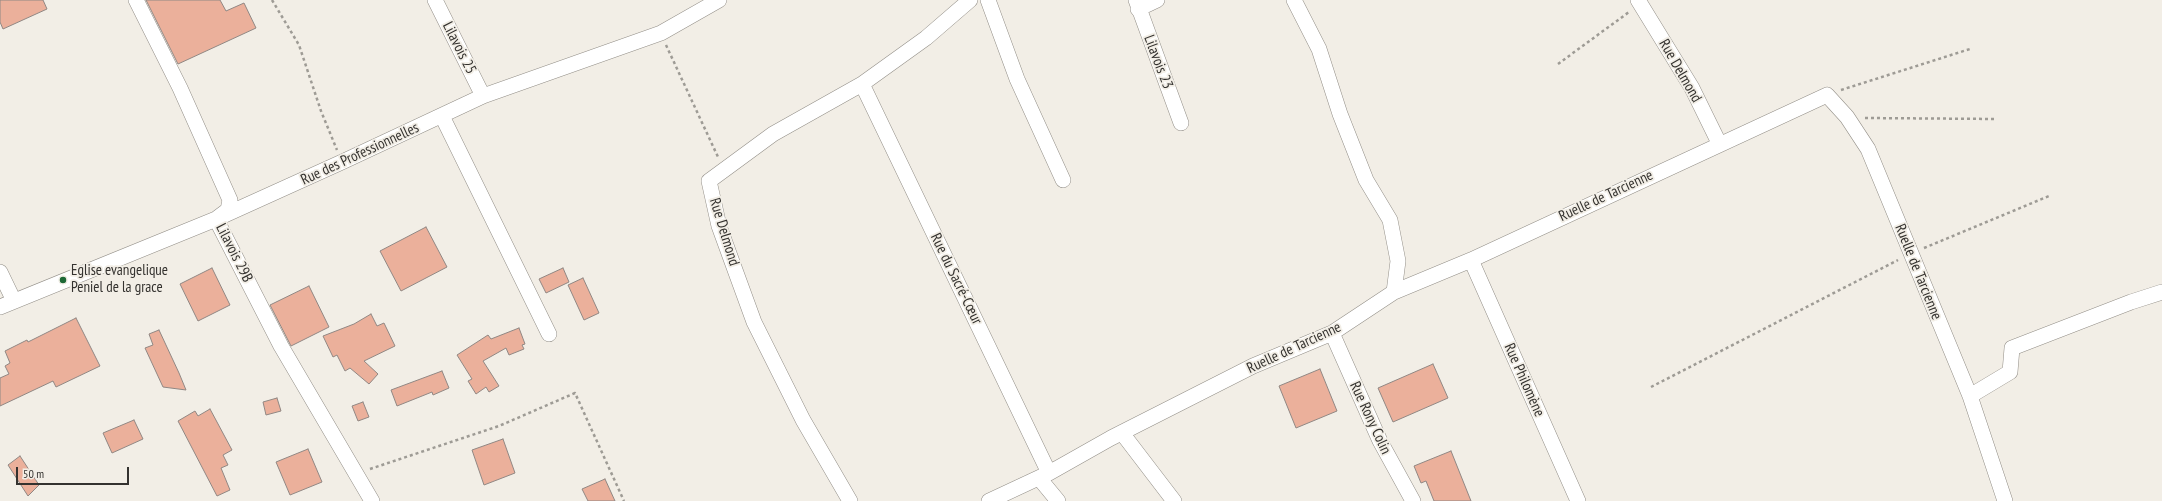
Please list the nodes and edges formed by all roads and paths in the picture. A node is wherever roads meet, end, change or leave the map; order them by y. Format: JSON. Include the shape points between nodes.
{"nodes":[{"id":1,"x":136,"y":0,"type":"edge"},
{"id":2,"x":272,"y":0,"type":"edge"},
{"id":3,"x":435,"y":0,"type":"edge"},
{"id":4,"x":719,"y":0,"type":"edge"},
{"id":5,"x":970,"y":0,"type":"edge"},
{"id":6,"x":988,"y":0,"type":"edge"},
{"id":7,"x":1156,"y":0,"type":"edge"},
{"id":8,"x":1294,"y":0,"type":"edge"},
{"id":9,"x":1639,"y":1,"type":"edge"},
{"id":10,"x":1137,"y":5,"type":"edge"},
{"id":11,"x":661,"y":33,"type":"junction"},
{"id":12,"x":1970,"y":49,"type":"dead end"},
{"id":13,"x":1558,"y":64,"type":"dead end"},
{"id":14,"x":862,"y":84,"type":"junction"},
{"id":15,"x":1827,"y":95,"type":"junction"},
{"id":16,"x":483,"y":96,"type":"junction"},
{"id":17,"x":442,"y":116,"type":"junction"},
{"id":18,"x":1847,"y":117,"type":"junction"},
{"id":19,"x":1997,"y":118,"type":"dead end"},
{"id":20,"x":1181,"y":123,"type":"dead end"},
{"id":21,"x":1719,"y":143,"type":"junction"},
{"id":22,"x":342,"y":162,"type":"junction"},
{"id":23,"x":724,"y":170,"type":"junction"},
{"id":24,"x":1063,"y":180,"type":"dead end"},
{"id":25,"x":2049,"y":196,"type":"dead end"},
{"id":26,"x":216,"y":219,"type":"junction"},
{"id":27,"x":1910,"y":254,"type":"junction"},
{"id":28,"x":1471,"y":260,"type":"junction"},
{"id":29,"x":0,"y":272,"type":"edge"},
{"id":30,"x":1394,"y":292,"type":"junction"},
{"id":31,"x":2162,"y":292,"type":"edge"},
{"id":32,"x":14,"y":301,"type":"junction"},
{"id":33,"x":0,"y":307,"type":"edge"},
{"id":34,"x":1332,"y":333,"type":"junction"},
{"id":35,"x":550,"y":334,"type":"dead end"},
{"id":36,"x":1652,"y":387,"type":"dead end"},
{"id":37,"x":1970,"y":396,"type":"junction"},
{"id":38,"x":1122,"y":433,"type":"junction"},
{"id":39,"x":357,"y":473,"type":"junction"},
{"id":40,"x":1044,"y":475,"type":"junction"},
{"id":41,"x":372,"y":501,"type":"edge"},
{"id":42,"x":624,"y":501,"type":"edge"},
{"id":43,"x":850,"y":501,"type":"edge"},
{"id":44,"x":989,"y":501,"type":"edge"},
{"id":45,"x":1058,"y":501,"type":"edge"},
{"id":46,"x":1174,"y":501,"type":"edge"},
{"id":47,"x":1413,"y":501,"type":"edge"},
{"id":48,"x":1578,"y":501,"type":"edge"},
{"id":49,"x":2004,"y":501,"type":"edge"}],
"edges":[{"from":1,"to":26,"type":"street","name":"Lilavois 29B","via":[[180,88],[230,200],[228,210]]},
{"from":2,"to":22,"type":"path","via":[[298,45]]},
{"from":3,"to":16,"type":"street","name":"Lilavois 25"},
{"from":4,"to":11,"type":"street","name":"Rue des Professionnelles"},
{"from":5,"to":14,"type":"street","name":"Rue Delmond","via":[[926,38]]},
{"from":6,"to":24,"type":"street","via":[[1017,79]]},
{"from":7,"to":10,"type":"street"},
{"from":8,"to":30,"type":"street","via":[[1319,49],[1340,114],[1366,180],[1390,220],[1398,261]]},
{"from":9,"to":13,"type":"path"},
{"from":9,"to":21,"type":"street","name":"Rue Delmond","via":[[1692,88]]},
{"from":10,"to":20,"type":"street","name":"Lilavois 23"},
{"from":11,"to":16,"type":"street","name":"Rue des Professionnelles"},
{"from":11,"to":23,"type":"path"},
{"from":12,"to":15,"type":"path"},
{"from":14,"to":23,"type":"street","name":"Rue Delmond","via":[[773,134]]},
{"from":14,"to":40,"type":"street","name":"Rue du Sacré-Cœur"},
{"from":15,"to":18,"type":"street","name":"Ruelle de Tarcienne"},
{"from":15,"to":21,"type":"street","name":"Ruelle de Tarcienne"},
{"from":16,"to":17,"type":"street","name":"Rue des Professionnelles"},
{"from":17,"to":22,"type":"street","name":"Rue des Professionnelles"},
{"from":17,"to":35,"type":"street"},
{"from":18,"to":19,"type":"path"},
{"from":18,"to":27,"type":"street","name":"Ruelle de Tarcienne","via":[[1868,149]]},
{"from":21,"to":28,"type":"street","name":"Ruelle de Tarcienne"},
{"from":22,"to":26,"type":"street","name":"Rue des Professionnelles"},
{"from":23,"to":43,"type":"street","name":"Rue Delmond","via":[[709,181],[719,226],[754,322],[803,420]]},
{"from":25,"to":27,"type":"path"},
{"from":26,"to":32,"type":"street","name":"Rue des Professionnelles"},
{"from":26,"to":39,"type":"street","name":"Lilavois 29B","via":[[281,346]]},
{"from":27,"to":36,"type":"path"},
{"from":27,"to":37,"type":"street","name":"Ruelle de Tarcienne"},
{"from":28,"to":30,"type":"street","name":"Ruelle de Tarcienne"},
{"from":28,"to":48,"type":"street","name":"Rue Philomène"},
{"from":29,"to":32,"type":"street"},
{"from":30,"to":34,"type":"street","name":"Ruelle de Tarcienne"},
{"from":31,"to":37,"type":"street","via":[[2012,348],[2010,372]]},
{"from":32,"to":33,"type":"street","name":"Rue des Professionnelles"},
{"from":34,"to":38,"type":"street","name":"Ruelle de Tarcienne","via":[[1253,366]]},
{"from":34,"to":47,"type":"street","name":"Rue Rony Colin","via":[[1380,441]]},
{"from":37,"to":49,"type":"street","name":"Ruelle de Tarcienne"},
{"from":38,"to":40,"type":"street","name":"Ruelle de Tarcienne"},
{"from":38,"to":46,"type":"street"},
{"from":39,"to":41,"type":"street","name":"Lilavois 29B"},
{"from":39,"to":42,"type":"path","via":[[499,426],[575,393]]},
{"from":40,"to":44,"type":"street","name":"Ruelle de Tarcienne"},
{"from":40,"to":45,"type":"street","name":"Rue du Sacré-Cœur"}]}
